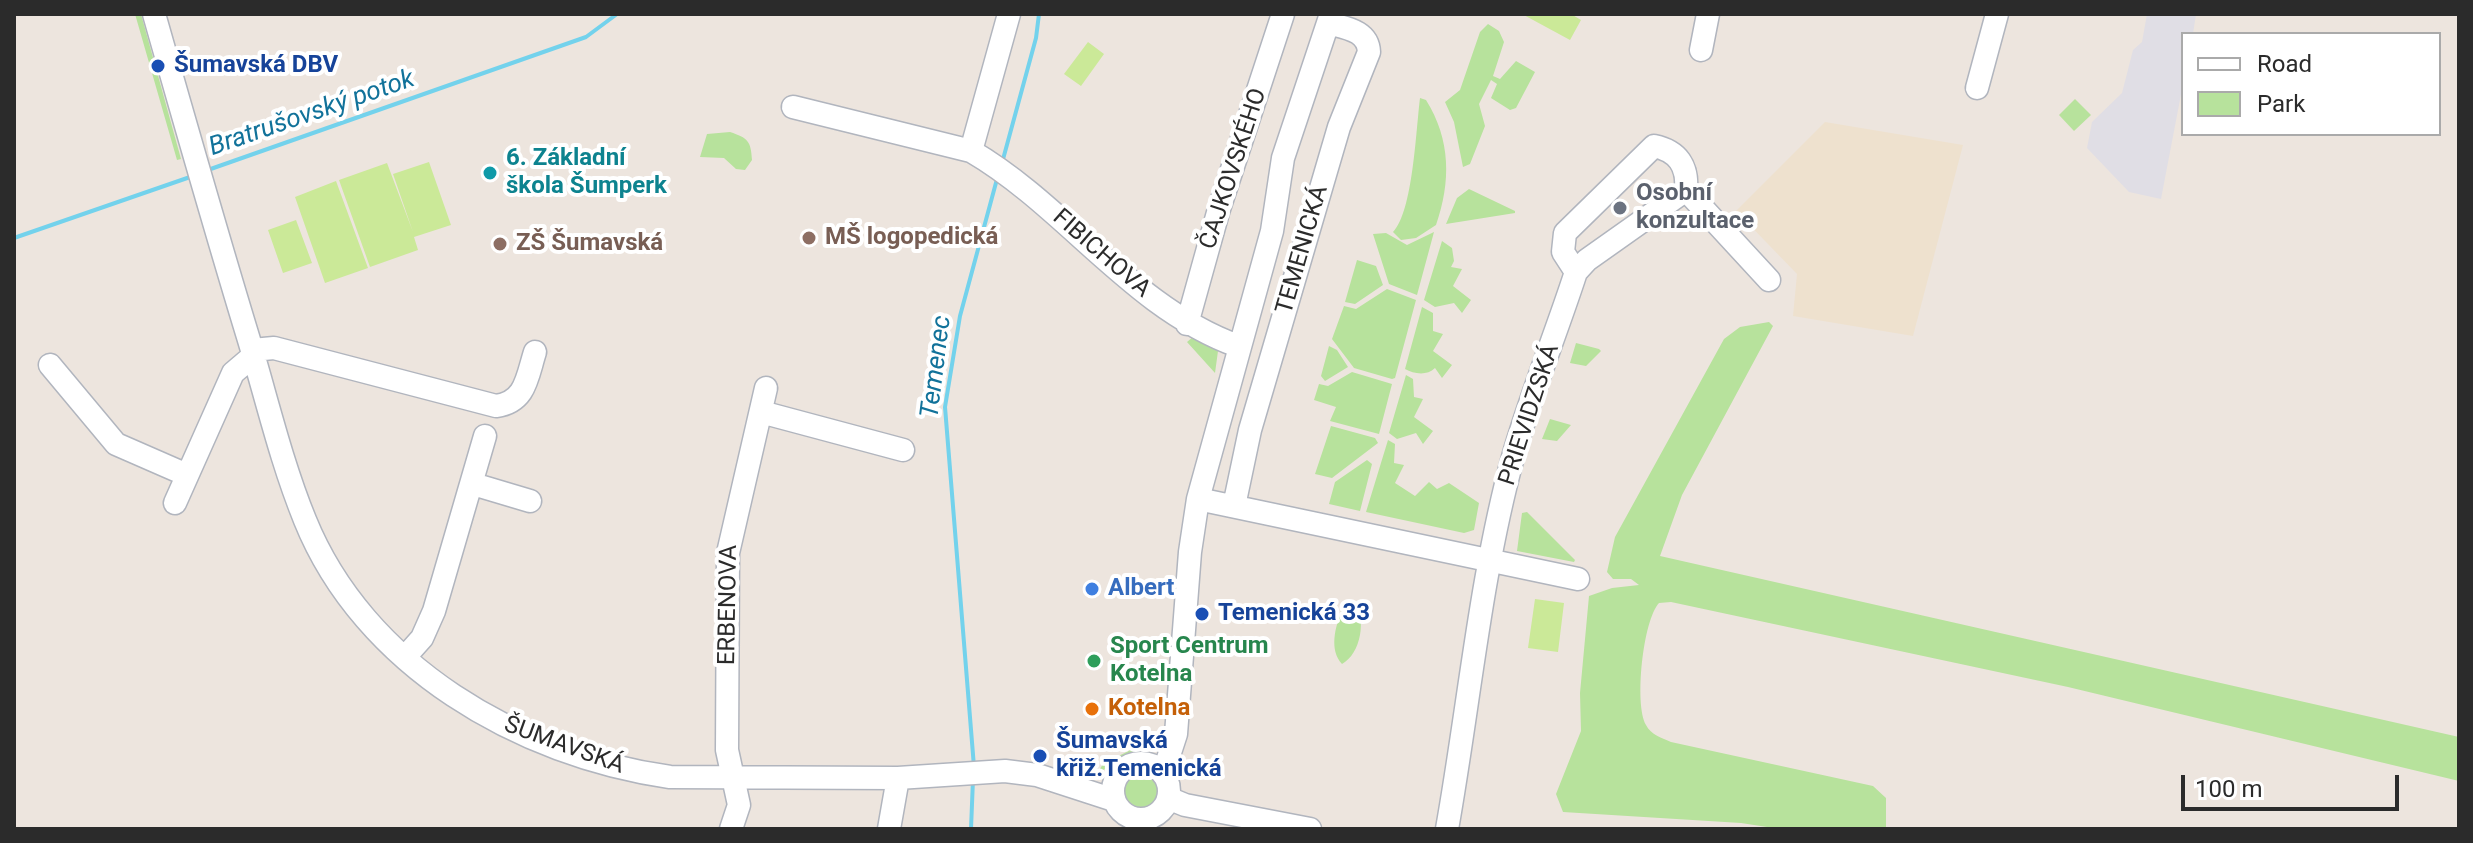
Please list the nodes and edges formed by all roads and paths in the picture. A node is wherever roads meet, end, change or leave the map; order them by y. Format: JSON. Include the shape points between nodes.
{"nodes":[{"id":1,"x":154,"y":14,"type":"edge"},
{"id":2,"x":1009,"y":14,"type":"edge"},
{"id":3,"x":1283,"y":14,"type":"edge"},
{"id":4,"x":1708,"y":14,"type":"edge"},
{"id":5,"x":1997,"y":14,"type":"edge"},
{"id":6,"x":1329,"y":18,"type":"edge"},
{"id":7,"x":1701,"y":50,"type":"dead end"},
{"id":8,"x":1977,"y":88,"type":"dead end"},
{"id":9,"x":793,"y":107,"type":"dead end"},
{"id":10,"x":971,"y":151,"type":"junction"},
{"id":11,"x":1686,"y":190,"type":"junction"},
{"id":12,"x":1576,"y":272,"type":"junction"},
{"id":13,"x":1769,"y":280,"type":"dead end"},
{"id":14,"x":1187,"y":324,"type":"junction"},
{"id":15,"x":1238,"y":346,"type":"junction"},
{"id":16,"x":535,"y":352,"type":"dead end"},
{"id":17,"x":252,"y":353,"type":"junction"},
{"id":18,"x":50,"y":365,"type":"dead end"},
{"id":19,"x":766,"y":388,"type":"dead end"},
{"id":20,"x":761,"y":412,"type":"junction"},
{"id":21,"x":485,"y":436,"type":"dead end"},
{"id":22,"x":903,"y":450,"type":"dead end"},
{"id":23,"x":187,"y":475,"type":"junction"},
{"id":24,"x":473,"y":484,"type":"junction"},
{"id":25,"x":1198,"y":499,"type":"junction"},
{"id":26,"x":530,"y":501,"type":"dead end"},
{"id":27,"x":175,"y":503,"type":"dead end"},
{"id":28,"x":1234,"y":506,"type":"junction"},
{"id":29,"x":1491,"y":561,"type":"junction"},
{"id":30,"x":1578,"y":579,"type":"dead end"},
{"id":31,"x":405,"y":657,"type":"junction"},
{"id":32,"x":1154,"y":768,"type":"junction"},
{"id":33,"x":731,"y":777,"type":"junction"},
{"id":34,"x":898,"y":778,"type":"junction"},
{"id":35,"x":1114,"y":790,"type":"junction"},
{"id":36,"x":1168,"y":798,"type":"junction"},
{"id":37,"x":1140,"y":823,"type":"edge"},
{"id":38,"x":731,"y":829,"type":"edge"},
{"id":39,"x":889,"y":829,"type":"edge"},
{"id":40,"x":1310,"y":829,"type":"edge"},
{"id":41,"x":1447,"y":829,"type":"edge"}],
"edges":[{"from":1,"to":17,"type":"street","name":"ŠUMAVSKÁ"},
{"from":2,"to":10,"type":"street"},
{"from":3,"to":14,"type":"street","name":"ČAJKOVSKÉHO"},
{"from":4,"to":7,"type":"street"},
{"from":5,"to":8,"type":"street"},
{"from":6,"to":15,"type":"street","name":"TEMENICKÁ","via":[[1283,158],[1272,231]]},
{"from":6,"to":28,"type":"street","name":"TEMENICKÁ","via":[[1367,39],[1369,52],[1330,157],[1250,430]]},
{"from":9,"to":10,"type":"street","name":"FIBICHOVA"},
{"from":10,"to":14,"type":"street","name":"FIBICHOVA","via":[[1000,169]]},
{"from":11,"to":12,"type":"street"},
{"from":11,"to":12,"type":"street","via":[[1687,178],[1677,156],[1654,146],[1565,233],[1563,252]]},
{"from":11,"to":13,"type":"street"},
{"from":12,"to":29,"type":"street","name":"PRIEVIDZSKÁ","via":[[1514,455]]},
{"from":14,"to":15,"type":"street","name":"FIBICHOVA"},
{"from":15,"to":25,"type":"street","name":"TEMENICKÁ"},
{"from":16,"to":17,"type":"street","via":[[523,393],[508,405],[496,406],[274,348]]},
{"from":17,"to":23,"type":"street","via":[[233,373]]},
{"from":17,"to":31,"type":"street","name":"ŠUMAVSKÁ","via":[[270,421],[311,532],[359,609]]},
{"from":18,"to":23,"type":"street","via":[[116,444]]},
{"from":19,"to":20,"type":"street","name":"ERBENOVA"},
{"from":20,"to":22,"type":"street"},
{"from":20,"to":33,"type":"street","name":"ERBENOVA","via":[[728,553]]},
{"from":21,"to":24,"type":"street"},
{"from":23,"to":27,"type":"street"},
{"from":24,"to":26,"type":"street"},
{"from":24,"to":31,"type":"street","via":[[434,611],[422,638]]},
{"from":25,"to":28,"type":"street"},
{"from":25,"to":32,"type":"street","name":"TEMENICKÁ","via":[[1176,734]]},
{"from":28,"to":29,"type":"street"},
{"from":29,"to":30,"type":"street"},
{"from":29,"to":41,"type":"street","name":"PRIEVIDZSKÁ"},
{"from":31,"to":33,"type":"street","name":"ŠUMAVSKÁ","via":[[475,710],[541,742],[640,773]]},
{"from":32,"to":35,"type":"street","via":[[1127,766]]},
{"from":32,"to":36,"type":"street","name":"TEMENICKÁ","via":[[1168,786]]},
{"from":33,"to":34,"type":"street","name":"ŠUMAVSKÁ"},
{"from":33,"to":38,"type":"street","name":"ERBENOVA","via":[[739,805]]},
{"from":34,"to":35,"type":"street","name":"ŠUMAVSKÁ","via":[[974,771],[1037,775]]},
{"from":34,"to":39,"type":"street"},
{"from":35,"to":37,"type":"street","via":[[1124,813]]},
{"from":36,"to":37,"type":"street","via":[[1161,810]]},
{"from":36,"to":40,"type":"street"}]}
